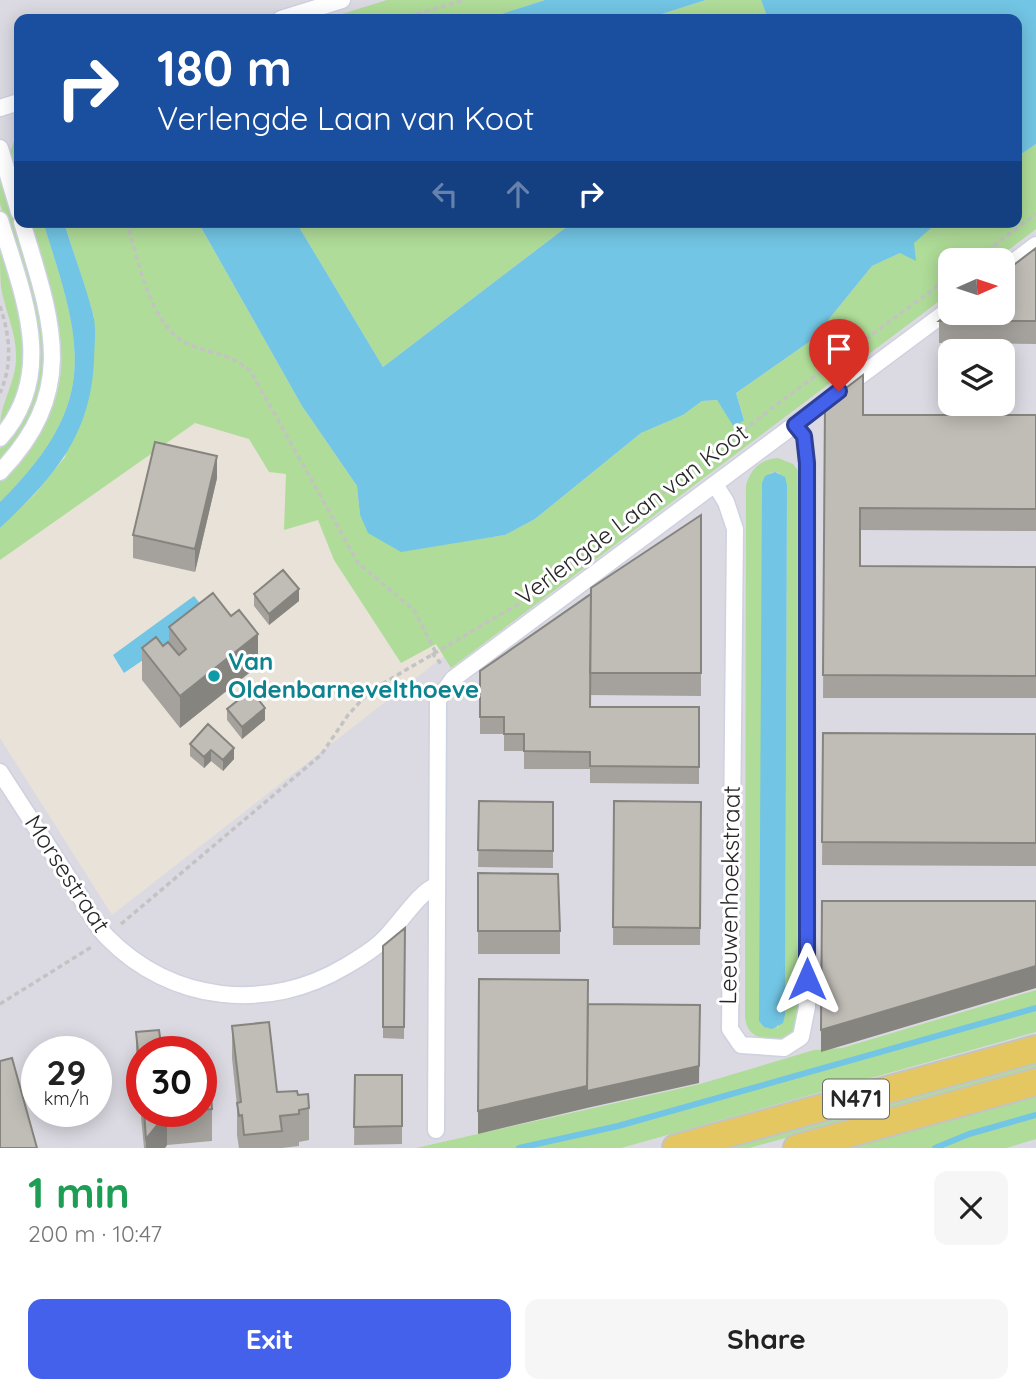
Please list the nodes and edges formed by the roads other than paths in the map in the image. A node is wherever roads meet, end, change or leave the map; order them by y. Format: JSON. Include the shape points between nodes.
{"nodes":[{"id":1,"x":342,"y":0,"type":"edge"},
{"id":2,"x":297,"y":14,"type":"edge"},
{"id":3,"x":0,"y":148,"type":"edge"},
{"id":4,"x":14,"y":195,"type":"edge"},
{"id":5,"x":0,"y":220,"type":"edge"},
{"id":6,"x":24,"y":228,"type":"edge"},
{"id":7,"x":1036,"y":245,"type":"edge"},
{"id":8,"x":1015,"y":261,"type":"edge"},
{"id":9,"x":938,"y":318,"type":"edge"},
{"id":10,"x":795,"y":425,"type":"junction"},
{"id":11,"x":0,"y":439,"type":"edge"},
{"id":12,"x":0,"y":472,"type":"edge"},
{"id":13,"x":716,"y":486,"type":"junction"},
{"id":14,"x":0,"y":772,"type":"edge"},
{"id":15,"x":436,"y":886,"type":"junction"},
{"id":16,"x":1036,"y":1049,"type":"edge"},
{"id":17,"x":1036,"y":1082,"type":"edge"},
{"id":18,"x":436,"y":1130,"type":"dead end"},
{"id":19,"x":676,"y":1148,"type":"edge"},
{"id":20,"x":797,"y":1148,"type":"edge"}],
"edges":[{"from":1,"to":2,"type":"street"},
{"from":3,"to":4,"type":"street"},
{"from":5,"to":11,"type":"street","via":[[33,333],[31,378]]},
{"from":6,"to":12,"type":"street","via":[[51,323],[50,388],[28,438]]},
{"from":7,"to":8,"type":"street"},
{"from":9,"to":10,"type":"street","name":"Verlengde Laan van Koot"},
{"from":10,"to":13,"type":"street","name":"Verlengde Laan van Koot"},
{"from":10,"to":13,"type":"street","name":"Leeuwenhoekstraat","via":[[804,436],[807,463],[807,1007],[801,1037],[784,1048],[741,1045],[730,1029],[735,529]]},
{"from":13,"to":15,"type":"street","name":"Verlengde Laan van Koot","via":[[453,680],[438,701]]},
{"from":14,"to":15,"type":"street","name":"Morsestraat","via":[[106,937],[150,972],[181,985],[221,995],[290,990],[345,967],[380,943],[425,891]]},
{"from":15,"to":18,"type":"street"},
{"from":16,"to":19,"type":"main road","number":"N471"},
{"from":17,"to":20,"type":"main road","number":"N471"}]}
